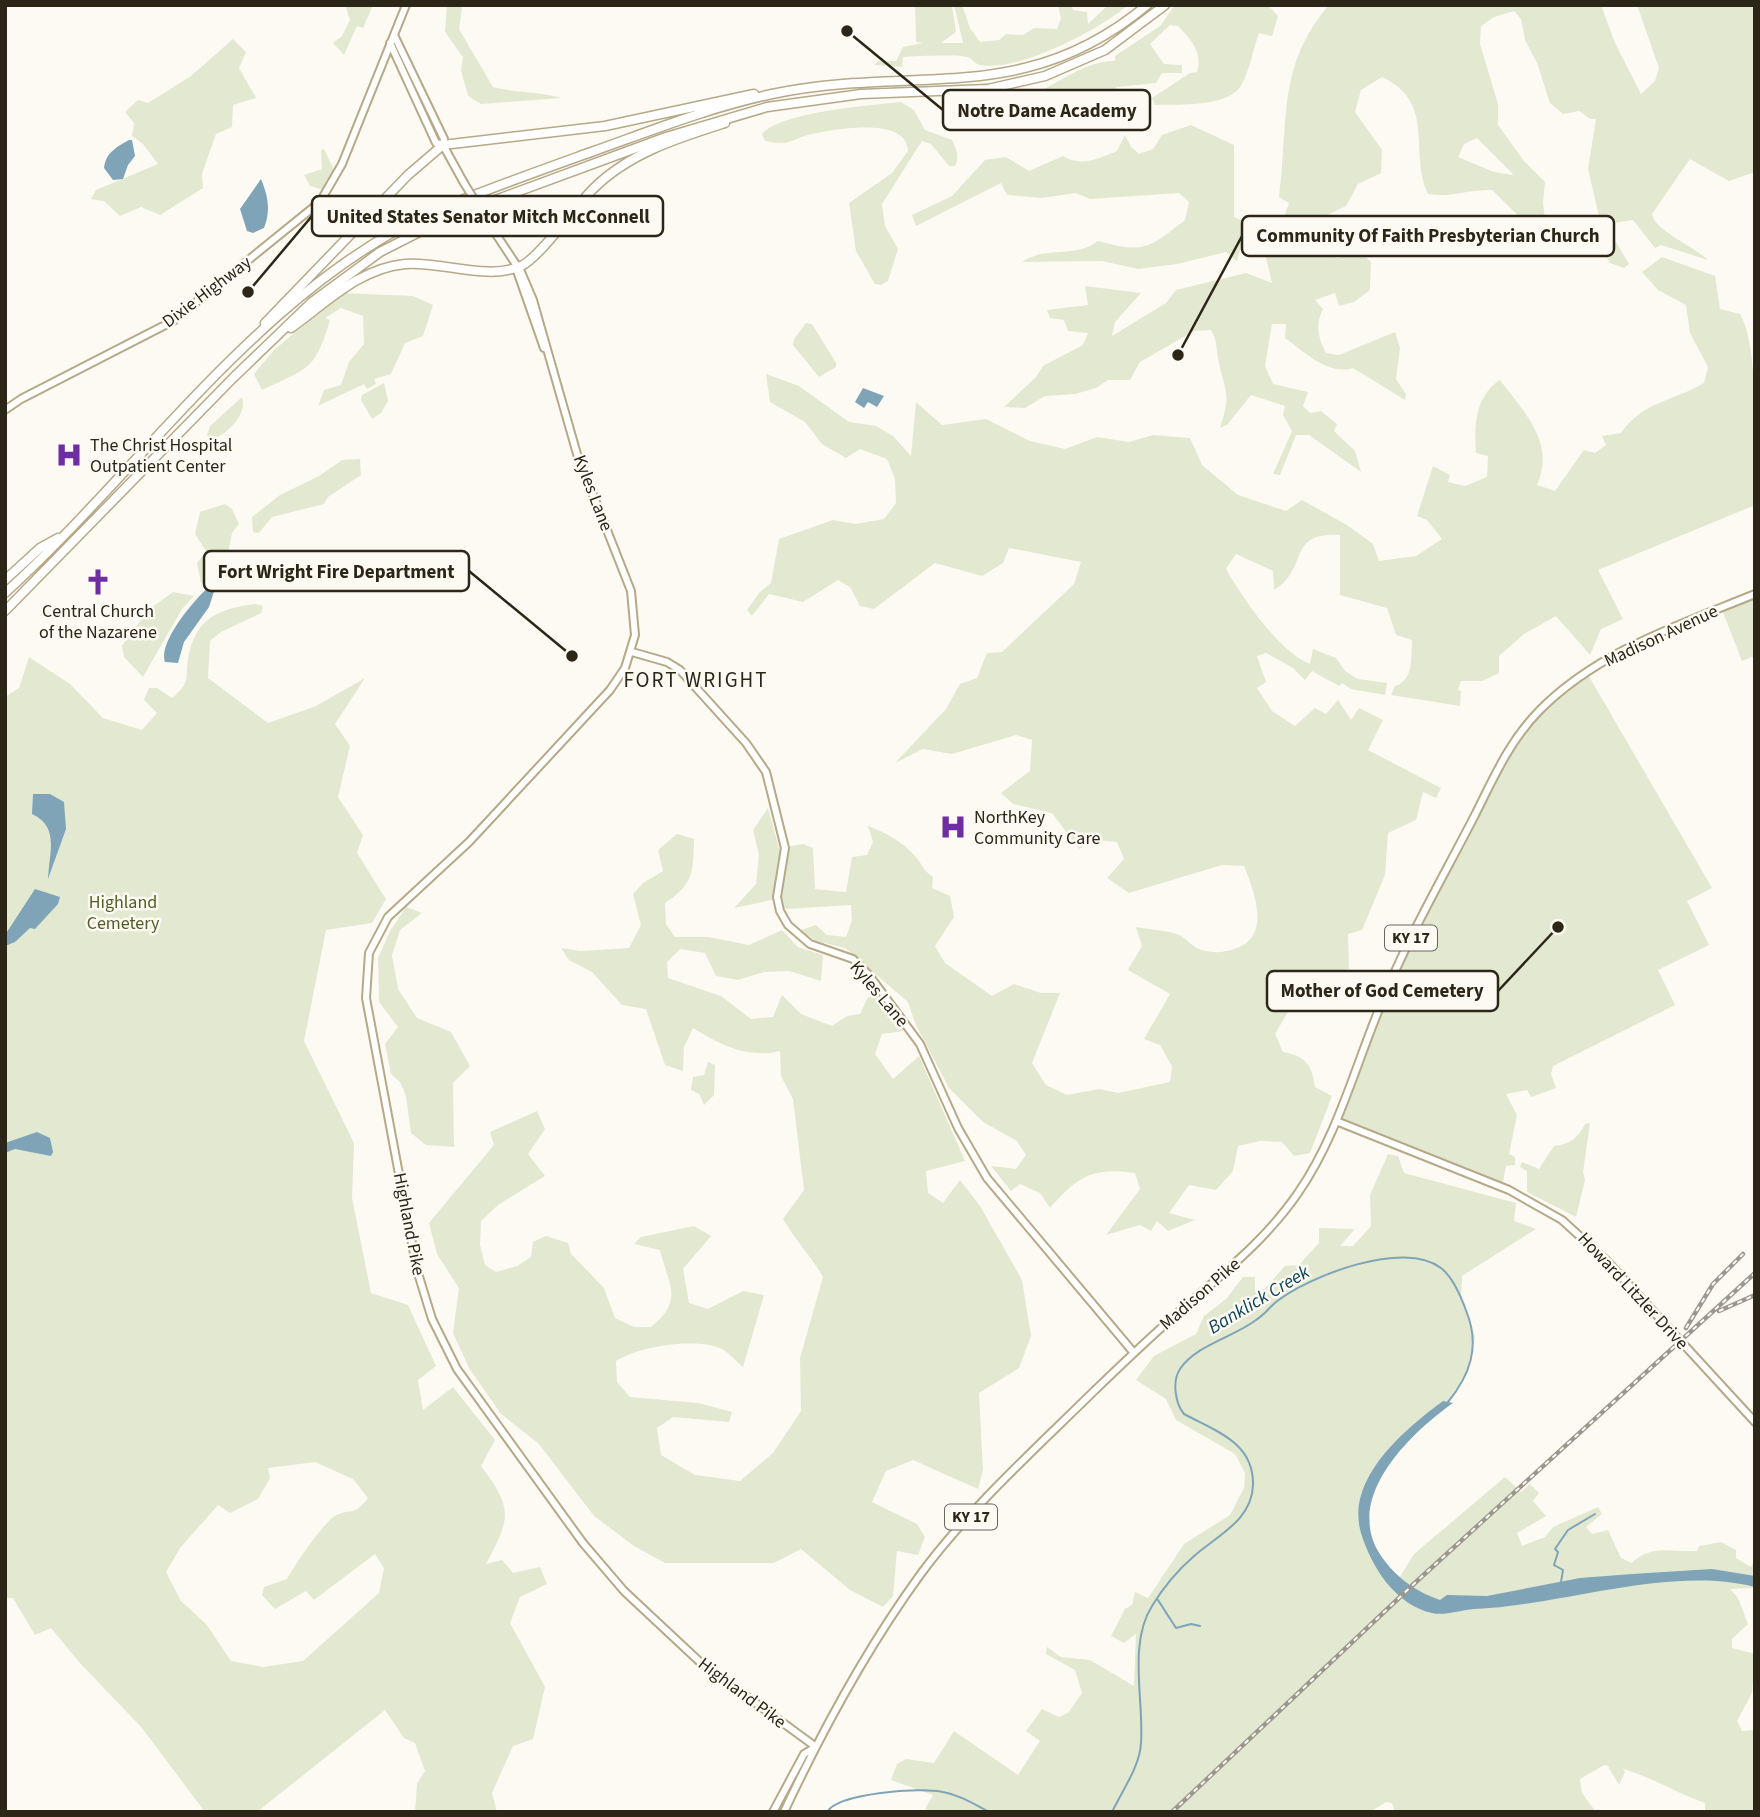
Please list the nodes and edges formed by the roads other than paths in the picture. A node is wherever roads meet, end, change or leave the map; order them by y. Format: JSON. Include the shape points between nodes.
{"nodes":[{"id":1,"x":407,"y":5,"type":"edge"},
{"id":2,"x":1147,"y":5,"type":"edge"},
{"id":3,"x":1165,"y":5,"type":"edge"},
{"id":4,"x":394,"y":35,"type":"junction"},
{"id":5,"x":390,"y":43,"type":"junction"},
{"id":6,"x":381,"y":64,"type":"junction"},
{"id":7,"x":401,"y":66,"type":"junction"},
{"id":8,"x":778,"y":93,"type":"junction"},
{"id":9,"x":812,"y":99,"type":"junction"},
{"id":10,"x":443,"y":145,"type":"junction"},
{"id":11,"x":516,"y":268,"type":"junction"},
{"id":12,"x":252,"y":340,"type":"junction"},
{"id":13,"x":268,"y":344,"type":"junction"},
{"id":14,"x":5,"y":410,"type":"edge"},
{"id":15,"x":28,"y":565,"type":"junction"},
{"id":16,"x":5,"y":580,"type":"edge"},
{"id":17,"x":7,"y":591,"type":"edge"},
{"id":18,"x":1755,"y":594,"type":"edge"},
{"id":19,"x":5,"y":611,"type":"edge"},
{"id":20,"x":632,"y":652,"type":"junction"},
{"id":21,"x":1492,"y":780,"type":"joint"},
{"id":22,"x":1336,"y":1121,"type":"junction"},
{"id":23,"x":1134,"y":1353,"type":"junction"},
{"id":24,"x":1755,"y":1422,"type":"edge"},
{"id":25,"x":816,"y":1746,"type":"junction"},
{"id":26,"x":773,"y":1812,"type":"edge"},
{"id":27,"x":784,"y":1812,"type":"edge"}],
"edges":[{"from":1,"to":4,"type":"main road","name":"Dixie Highway"},
{"from":2,"to":8,"type":"highway","via":[[1090,45],[1028,69],[986,77],[859,82]]},
{"from":3,"to":9,"type":"highway","via":[[1105,50],[1031,80],[988,89]]},
{"from":4,"to":5,"type":"main road","name":"Dixie Highway"},
{"from":4,"to":10,"type":"main road","name":"Kyles Lane"},
{"from":5,"to":6,"type":"main road","name":"Dixie Highway"},
{"from":5,"to":7,"type":"main road","name":"Kyles Lane"},
{"from":6,"to":7,"type":"main road"},
{"from":6,"to":14,"type":"main road","name":"Dixie Highway","via":[[334,183],[309,212],[173,321]]},
{"from":7,"to":10,"type":"main road","name":"Kyles Lane","via":[[436,143]]},
{"from":8,"to":10,"type":"highway","via":[[730,97],[605,126]]},
{"from":8,"to":12,"type":"highway","via":[[676,121],[432,213],[353,258]]},
{"from":9,"to":11,"type":"highway","via":[[694,133],[623,164]]},
{"from":9,"to":13,"type":"highway","via":[[708,123],[436,223],[351,272]]},
{"from":10,"to":11,"type":"main road","name":"Kyles Lane","bridge":true},
{"from":10,"to":12,"type":"highway","via":[[320,265]]},
{"from":11,"to":13,"type":"highway","via":[[417,264],[379,269]]},
{"from":11,"to":20,"type":"main road","name":"Kyles Lane","via":[[578,454],[631,591],[636,619]]},
{"from":12,"to":15,"type":"highway","via":[[66,533],[40,548]]},
{"from":13,"to":19,"type":"highway"},
{"from":15,"to":16,"type":"highway"},
{"from":15,"to":17,"type":"highway"},
{"from":18,"to":21,"type":"main road","name":"Madison Avenue","number":"KY 17","via":[[1648,638],[1575,680],[1525,727]]},
{"from":20,"to":23,"type":"main road","name":"Kyles Lane","via":[[680,670],[756,755],[768,778],[785,848],[777,892],[782,915],[803,940],[850,957],[863,968],[920,1044],[962,1136],[987,1178]]},
{"from":20,"to":25,"type":"main road","name":"Highland Pike","via":[[617,682],[565,740],[469,842],[388,917],[369,953],[366,998],[416,1269],[432,1319],[457,1369],[583,1543],[624,1591],[701,1663]]},
{"from":21,"to":22,"type":"main road","name":"Madison Pike","number":"KY 17","via":[[1391,981]]},
{"from":22,"to":23,"type":"main road","name":"Madison Pike","number":"KY 17","via":[[1310,1175],[1274,1224]]},
{"from":22,"to":24,"type":"main road","name":"Howard Litzler Drive","via":[[1509,1190],[1562,1220],[1608,1261]]},
{"from":23,"to":25,"type":"main road","name":"Madison Pike","number":"KY 17","via":[[1039,1446],[924,1570]]},
{"from":25,"to":26,"type":"main road","name":"Madison Pike","number":"KY 17","via":[[804,1754]]},
{"from":25,"to":27,"type":"main road","name":"Madison Pike","number":"KY 17"}]}
